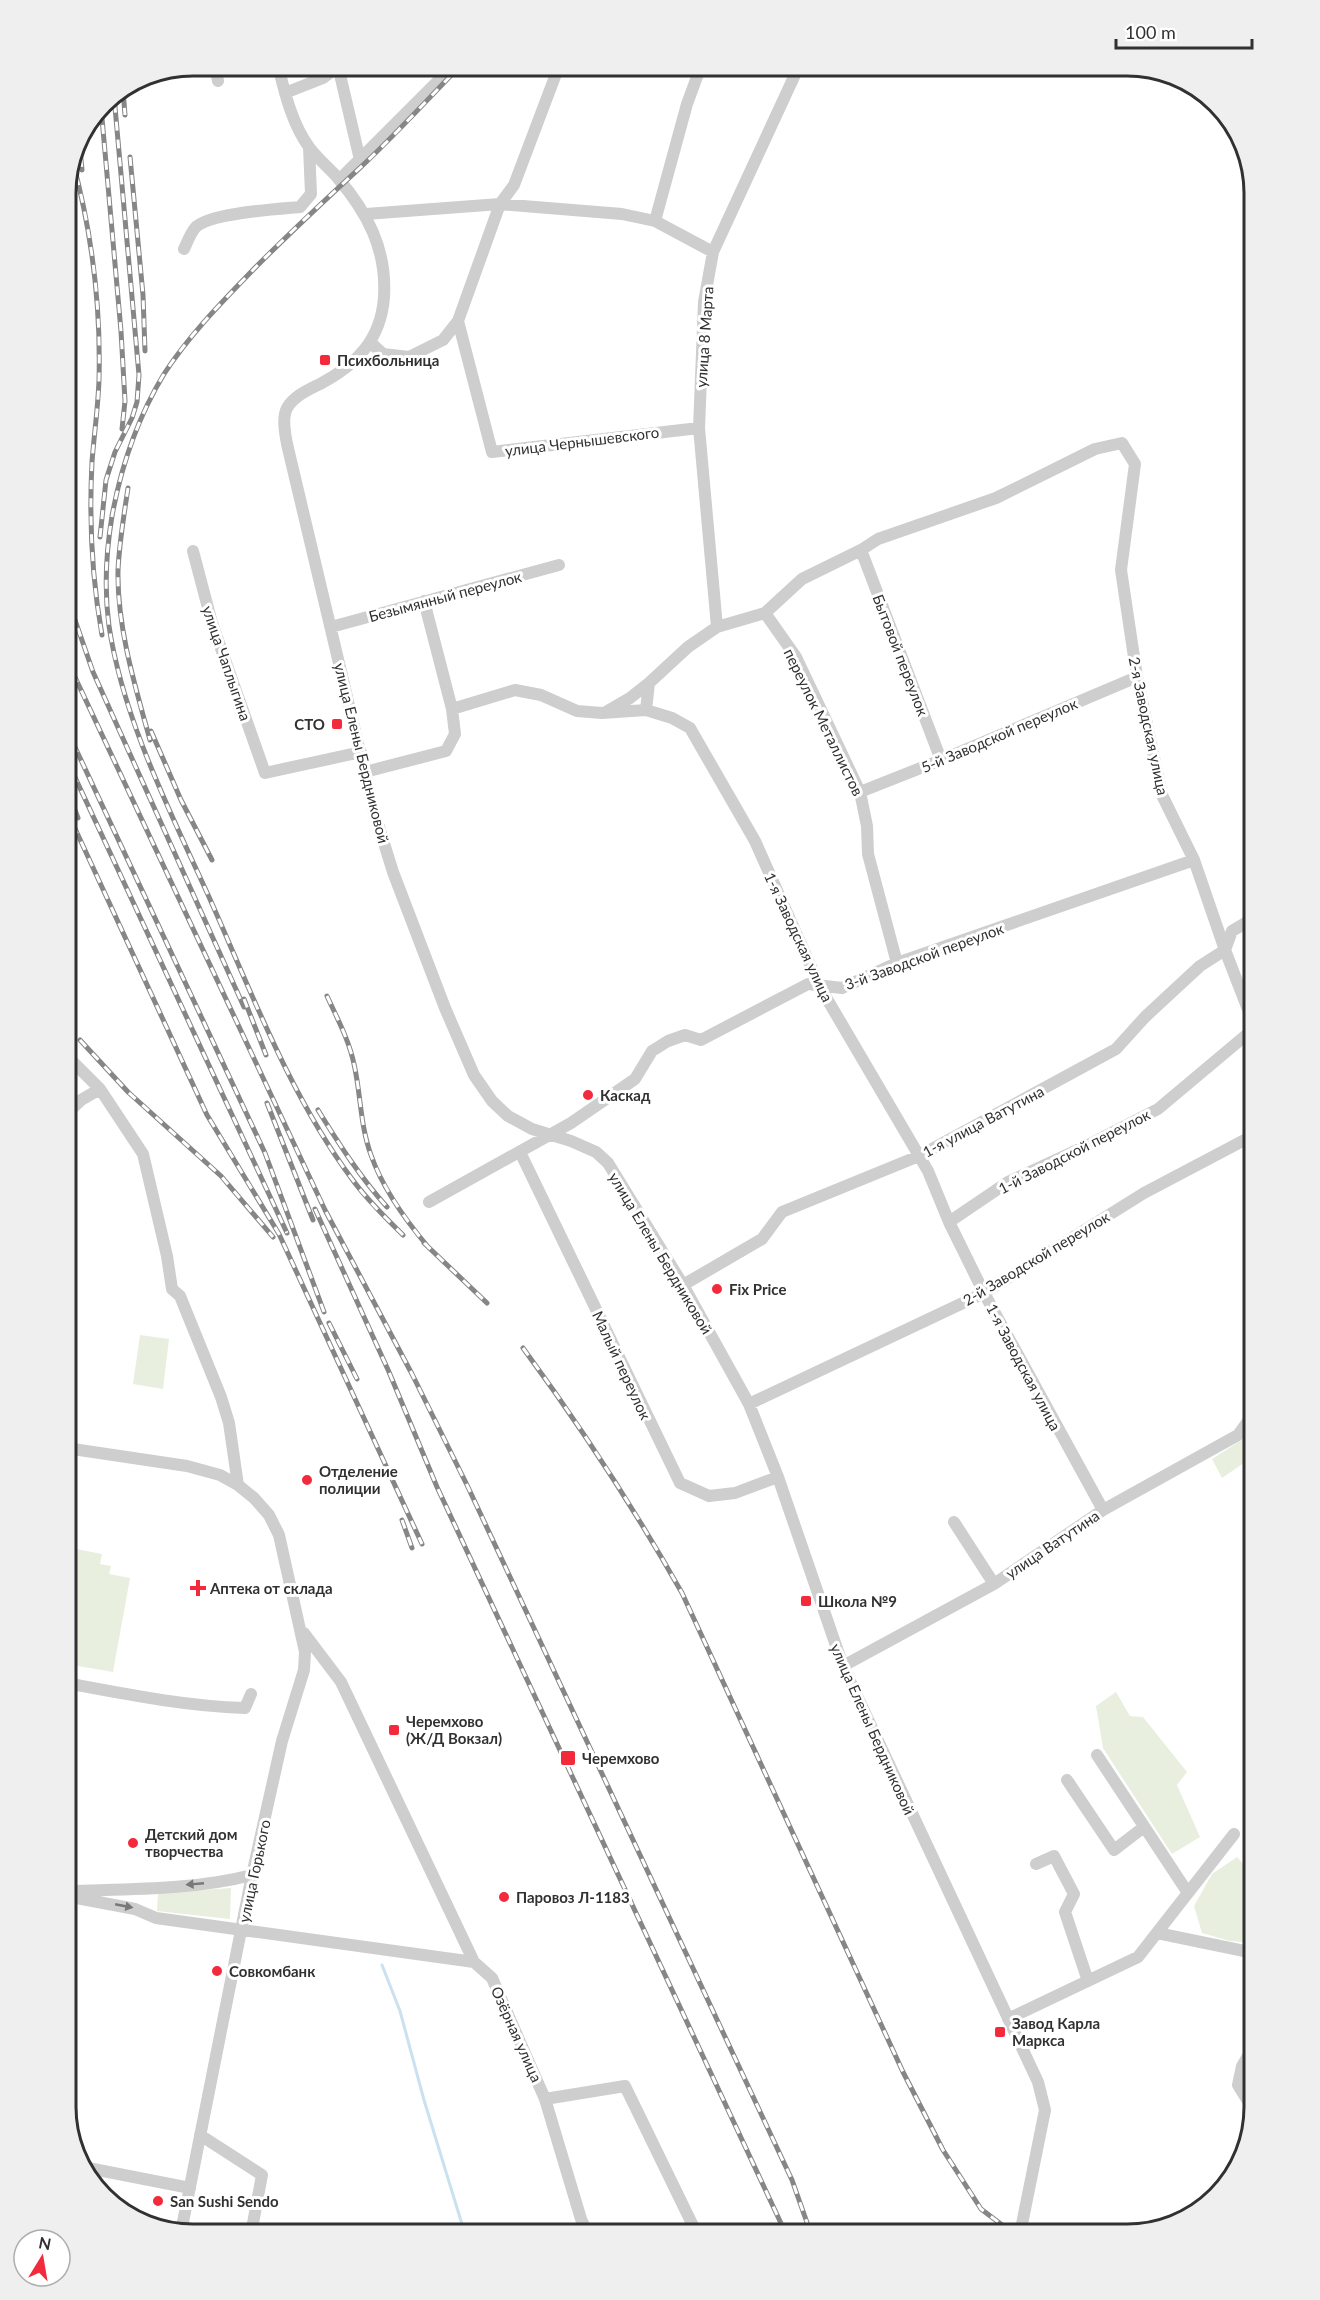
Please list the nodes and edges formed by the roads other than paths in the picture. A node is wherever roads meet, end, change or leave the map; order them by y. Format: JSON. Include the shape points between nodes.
{"nodes":[{"id":1,"x":217,"y":76,"type":"edge"},
{"id":2,"x":281,"y":76,"type":"edge"},
{"id":3,"x":325,"y":76,"type":"edge"},
{"id":4,"x":340,"y":76,"type":"edge"},
{"id":5,"x":443,"y":76,"type":"edge"},
{"id":6,"x":555,"y":76,"type":"edge"},
{"id":7,"x":697,"y":77,"type":"edge"},
{"id":8,"x":794,"y":77,"type":"edge"},
{"id":9,"x":218,"y":81,"type":"dead end"},
{"id":10,"x":285,"y":93,"type":"junction"},
{"id":11,"x":309,"y":147,"type":"junction"},
{"id":12,"x":360,"y":160,"type":"junction"},
{"id":13,"x":339,"y":180,"type":"junction"},
{"id":14,"x":500,"y":204,"type":"junction"},
{"id":15,"x":366,"y":214,"type":"junction"},
{"id":16,"x":655,"y":220,"type":"junction"},
{"id":17,"x":184,"y":249,"type":"dead end"},
{"id":18,"x":713,"y":252,"type":"junction"},
{"id":19,"x":458,"y":321,"type":"junction"},
{"id":20,"x":370,"y":343,"type":"junction"},
{"id":21,"x":699,"y":428,"type":"junction"},
{"id":22,"x":861,"y":550,"type":"junction"},
{"id":23,"x":193,"y":551,"type":"dead end"},
{"id":24,"x":559,"y":565,"type":"dead end"},
{"id":25,"x":424,"y":601,"type":"junction"},
{"id":26,"x":765,"y":613,"type":"junction"},
{"id":27,"x":331,"y":627,"type":"junction"},
{"id":28,"x":717,"y":627,"type":"junction"},
{"id":29,"x":1137,"y":677,"type":"junction"},
{"id":30,"x":650,"y":683,"type":"junction"},
{"id":31,"x":452,"y":709,"type":"junction"},
{"id":32,"x":646,"y":710,"type":"junction"},
{"id":33,"x":602,"y":713,"type":"junction"},
{"id":34,"x":361,"y":752,"type":"junction"},
{"id":35,"x":941,"y":760,"type":"junction"},
{"id":36,"x":365,"y":772,"type":"junction"},
{"id":37,"x":860,"y":792,"type":"junction"},
{"id":38,"x":1194,"y":860,"type":"junction"},
{"id":39,"x":1244,"y":924,"type":"edge"},
{"id":40,"x":1225,"y":950,"type":"junction"},
{"id":41,"x":897,"y":963,"type":"junction"},
{"id":42,"x":820,"y":987,"type":"junction"},
{"id":43,"x":1244,"y":999,"type":"edge"},
{"id":44,"x":1244,"y":1037,"type":"edge"},
{"id":45,"x":77,"y":1066,"type":"edge"},
{"id":46,"x":100,"y":1089,"type":"junction"},
{"id":47,"x":77,"y":1104,"type":"edge"},
{"id":48,"x":551,"y":1135,"type":"junction"},
{"id":49,"x":1244,"y":1140,"type":"edge"},
{"id":50,"x":520,"y":1152,"type":"junction"},
{"id":51,"x":919,"y":1156,"type":"junction"},
{"id":52,"x":429,"y":1202,"type":"dead end"},
{"id":53,"x":949,"y":1222,"type":"junction"},
{"id":54,"x":683,"y":1285,"type":"junction"},
{"id":55,"x":984,"y":1293,"type":"junction"},
{"id":56,"x":749,"y":1404,"type":"junction"},
{"id":57,"x":1244,"y":1427,"type":"edge"},
{"id":58,"x":76,"y":1450,"type":"edge"},
{"id":59,"x":778,"y":1477,"type":"junction"},
{"id":60,"x":238,"y":1485,"type":"junction"},
{"id":61,"x":1103,"y":1510,"type":"junction"},
{"id":62,"x":954,"y":1522,"type":"dead end"},
{"id":63,"x":994,"y":1584,"type":"junction"},
{"id":64,"x":302,"y":1630,"type":"junction"},
{"id":65,"x":843,"y":1666,"type":"junction"},
{"id":66,"x":76,"y":1685,"type":"edge"},
{"id":67,"x":251,"y":1694,"type":"dead end"},
{"id":68,"x":1097,"y":1755,"type":"dead end"},
{"id":69,"x":1067,"y":1780,"type":"dead end"},
{"id":70,"x":1144,"y":1827,"type":"junction"},
{"id":71,"x":1234,"y":1834,"type":"dead end"},
{"id":72,"x":1036,"y":1864,"type":"dead end"},
{"id":73,"x":252,"y":1875,"type":"junction"},
{"id":74,"x":76,"y":1892,"type":"edge"},
{"id":75,"x":1188,"y":1893,"type":"junction"},
{"id":76,"x":76,"y":1895,"type":"edge"},
{"id":77,"x":242,"y":1929,"type":"junction"},
{"id":78,"x":1157,"y":1933,"type":"junction"},
{"id":79,"x":1244,"y":1951,"type":"edge"},
{"id":80,"x":474,"y":1962,"type":"junction"},
{"id":81,"x":1088,"y":1981,"type":"junction"},
{"id":82,"x":1008,"y":2019,"type":"junction"},
{"id":83,"x":1244,"y":2063,"type":"edge"},
{"id":84,"x":1244,"y":2095,"type":"edge"},
{"id":85,"x":545,"y":2098,"type":"junction"},
{"id":86,"x":200,"y":2134,"type":"junction"},
{"id":87,"x":95,"y":2169,"type":"edge"},
{"id":88,"x":190,"y":2188,"type":"junction"},
{"id":89,"x":183,"y":2223,"type":"edge"},
{"id":90,"x":253,"y":2223,"type":"edge"},
{"id":91,"x":583,"y":2223,"type":"edge"},
{"id":92,"x":692,"y":2224,"type":"edge"},
{"id":93,"x":1022,"y":2224,"type":"edge"}],
"edges":[{"from":1,"to":9,"type":"street"},
{"from":2,"to":10,"type":"street","name":"улица Елены Бердниковой"},
{"from":3,"to":10,"type":"street"},
{"from":4,"to":12,"type":"street"},
{"from":5,"to":12,"type":"street"},
{"from":6,"to":14,"type":"street","via":[[514,185]]},
{"from":7,"to":16,"type":"street"},
{"from":8,"to":18,"type":"street","name":"улица 8 Марта"},
{"from":10,"to":11,"type":"street","name":"улица Елены Бердниковой"},
{"from":11,"to":13,"type":"street","name":"улица Елены Бердниковой"},
{"from":11,"to":17,"type":"street","via":[[311,194],[300,207],[210,220],[195,227]]},
{"from":12,"to":13,"type":"street"},
{"from":13,"to":15,"type":"street","name":"улица Елены Бердниковой"},
{"from":14,"to":15,"type":"street"},
{"from":14,"to":16,"type":"street"},
{"from":14,"to":19,"type":"street"},
{"from":15,"to":20,"type":"street","name":"улица Елены Бердниковой","via":[[382,258],[384,297],[380,321]]},
{"from":16,"to":18,"type":"street"},
{"from":18,"to":21,"type":"street","name":"улица 8 Марта","via":[[704,302]]},
{"from":19,"to":20,"type":"street","via":[[443,340],[409,357],[383,354]]},
{"from":19,"to":21,"type":"street","name":"улица Чернышевского","via":[[492,452]]},
{"from":20,"to":27,"type":"street","name":"улица Елены Бердниковой","via":[[355,361],[297,396],[287,409],[284,424]]},
{"from":21,"to":28,"type":"street","name":"улица 8 Марта"},
{"from":22,"to":26,"type":"street","via":[[802,579]]},
{"from":22,"to":29,"type":"street","name":"2-я Заводская улица","via":[[878,539],[996,498],[1095,449],[1122,443],[1135,464],[1121,570]]},
{"from":22,"to":35,"type":"street","name":"Бытовой переулок"},
{"from":23,"to":34,"type":"street","name":"улица Чаплыгина","via":[[212,622],[265,773]]},
{"from":24,"to":25,"type":"street","name":"Безымянный переулок"},
{"from":25,"to":27,"type":"street","name":"Безымянный переулок"},
{"from":25,"to":31,"type":"street"},
{"from":26,"to":28,"type":"street"},
{"from":26,"to":37,"type":"street","name":"переулок Металлистов","via":[[795,657]]},
{"from":27,"to":34,"type":"street","name":"улица Елены Бердниковой"},
{"from":28,"to":30,"type":"street","via":[[688,647]]},
{"from":29,"to":35,"type":"street","name":"5-й Заводской переулок"},
{"from":29,"to":38,"type":"street","name":"2-я Заводская улица","via":[[1162,795]]},
{"from":30,"to":32,"type":"street"},
{"from":30,"to":33,"type":"street"},
{"from":31,"to":33,"type":"street","name":"1-я Заводская улица","via":[[515,690],[541,695],[577,711]]},
{"from":31,"to":36,"type":"street","via":[[455,734],[446,751]]},
{"from":32,"to":33,"type":"street","name":"1-я Заводская улица"},
{"from":32,"to":42,"type":"street","name":"1-я Заводская улица","via":[[690,728],[755,841]]},
{"from":34,"to":36,"type":"street","name":"улица Елены Бердниковой"},
{"from":35,"to":37,"type":"street","name":"5-й Заводской переулок"},
{"from":36,"to":48,"type":"street","name":"улица Елены Бердниковой","via":[[393,872],[474,1076],[508,1116]]},
{"from":37,"to":41,"type":"street","name":"переулок Металлистов","via":[[868,854]]},
{"from":38,"to":40,"type":"street","name":"2-я Заводская улица"},
{"from":38,"to":41,"type":"street","name":"3-й Заводской переулок"},
{"from":39,"to":40,"type":"street","name":"1-я улица Ватутина","via":[[1232,931]]},
{"from":40,"to":43,"type":"street","name":"2-я Заводская улица"},
{"from":40,"to":51,"type":"street","name":"1-я улица Ватутина","via":[[1200,966],[1116,1049]]},
{"from":41,"to":42,"type":"street","name":"3-й Заводской переулок","via":[[842,988]]},
{"from":42,"to":48,"type":"street","name":"3-й Заводской переулок","via":[[808,984],[701,1040],[685,1035],[668,1041],[652,1051],[634,1079]]},
{"from":42,"to":51,"type":"street","name":"1-я Заводская улица"},
{"from":44,"to":53,"type":"street","name":"1-й Заводской переулок","via":[[1158,1109],[1008,1182]]},
{"from":45,"to":46,"type":"street"},
{"from":46,"to":47,"type":"street"},
{"from":46,"to":60,"type":"street","via":[[143,1154],[172,1289],[180,1296],[221,1397]]},
{"from":48,"to":50,"type":"street","name":"3-й Заводской переулок"},
{"from":48,"to":54,"type":"street","name":"улица Елены Бердниковой","via":[[596,1152],[608,1163]]},
{"from":49,"to":55,"type":"street","name":"2-й Заводской переулок","via":[[1144,1193]]},
{"from":50,"to":52,"type":"street","name":"3-й Заводской переулок"},
{"from":50,"to":59,"type":"street","name":"Малый переулок","via":[[680,1483],[709,1496],[735,1493]]},
{"from":51,"to":53,"type":"street","name":"1-я Заводская улица"},
{"from":51,"to":54,"type":"street","name":"1-я улица Ватутина","via":[[782,1212],[762,1239]]},
{"from":53,"to":55,"type":"street","name":"1-я Заводская улица"},
{"from":54,"to":56,"type":"street","name":"улица Елены Бердниковой"},
{"from":55,"to":56,"type":"street","name":"2-й Заводской переулок"},
{"from":55,"to":61,"type":"street","name":"1-я Заводская улица"},
{"from":56,"to":59,"type":"street","name":"улица Елены Бердниковой"},
{"from":57,"to":61,"type":"street","name":"улица Ватутина","via":[[1238,1435]]},
{"from":58,"to":60,"type":"street","via":[[187,1466],[220,1475]]},
{"from":59,"to":65,"type":"street","name":"улица Елены Бердниковой"},
{"from":60,"to":64,"type":"street","name":"улица Горького","via":[[269,1515],[279,1535]]},
{"from":61,"to":63,"type":"street","name":"улица Ватутина"},
{"from":62,"to":63,"type":"street"},
{"from":63,"to":65,"type":"street","name":"улица Ватутина"},
{"from":64,"to":73,"type":"street","name":"улица Горького","via":[[304,1670],[282,1741]]},
{"from":64,"to":80,"type":"street","name":"Озёрная улица","via":[[341,1682]]},
{"from":65,"to":82,"type":"street","name":"улица Елены Бердниковой"},
{"from":66,"to":67,"type":"street","via":[[218,1707],[245,1708]]},
{"from":68,"to":70,"type":"street"},
{"from":69,"to":70,"type":"street","via":[[1113,1850]]},
{"from":70,"to":75,"type":"street"},
{"from":71,"to":75,"type":"street"},
{"from":72,"to":81,"type":"street","via":[[1054,1856],[1074,1894],[1065,1912]]},
{"from":73,"to":74,"type":"street","one_way":true,"via":[[224,1882]]},
{"from":73,"to":77,"type":"street","name":"улица Горького"},
{"from":75,"to":78,"type":"street"},
{"from":76,"to":77,"type":"street","one_way":true,"via":[[156,1918]]},
{"from":77,"to":80,"type":"street"},
{"from":77,"to":86,"type":"street","name":"улица Горького"},
{"from":78,"to":79,"type":"street"},
{"from":78,"to":81,"type":"street","via":[[1138,1957]]},
{"from":80,"to":85,"type":"street","name":"Озёрная улица","via":[[492,1978]]},
{"from":81,"to":82,"type":"street"},
{"from":82,"to":93,"type":"street","name":"улица Елены Бердниковой","via":[[1038,2082],[1045,2110]]},
{"from":83,"to":84,"type":"street","via":[[1238,2085]]},
{"from":85,"to":91,"type":"street","name":"Озёрная улица"},
{"from":85,"to":92,"type":"street","via":[[625,2086]]},
{"from":86,"to":88,"type":"street","name":"улица Горького"},
{"from":86,"to":90,"type":"street","via":[[262,2175]]},
{"from":87,"to":88,"type":"street"},
{"from":88,"to":89,"type":"street","name":"улица Горького"}]}
